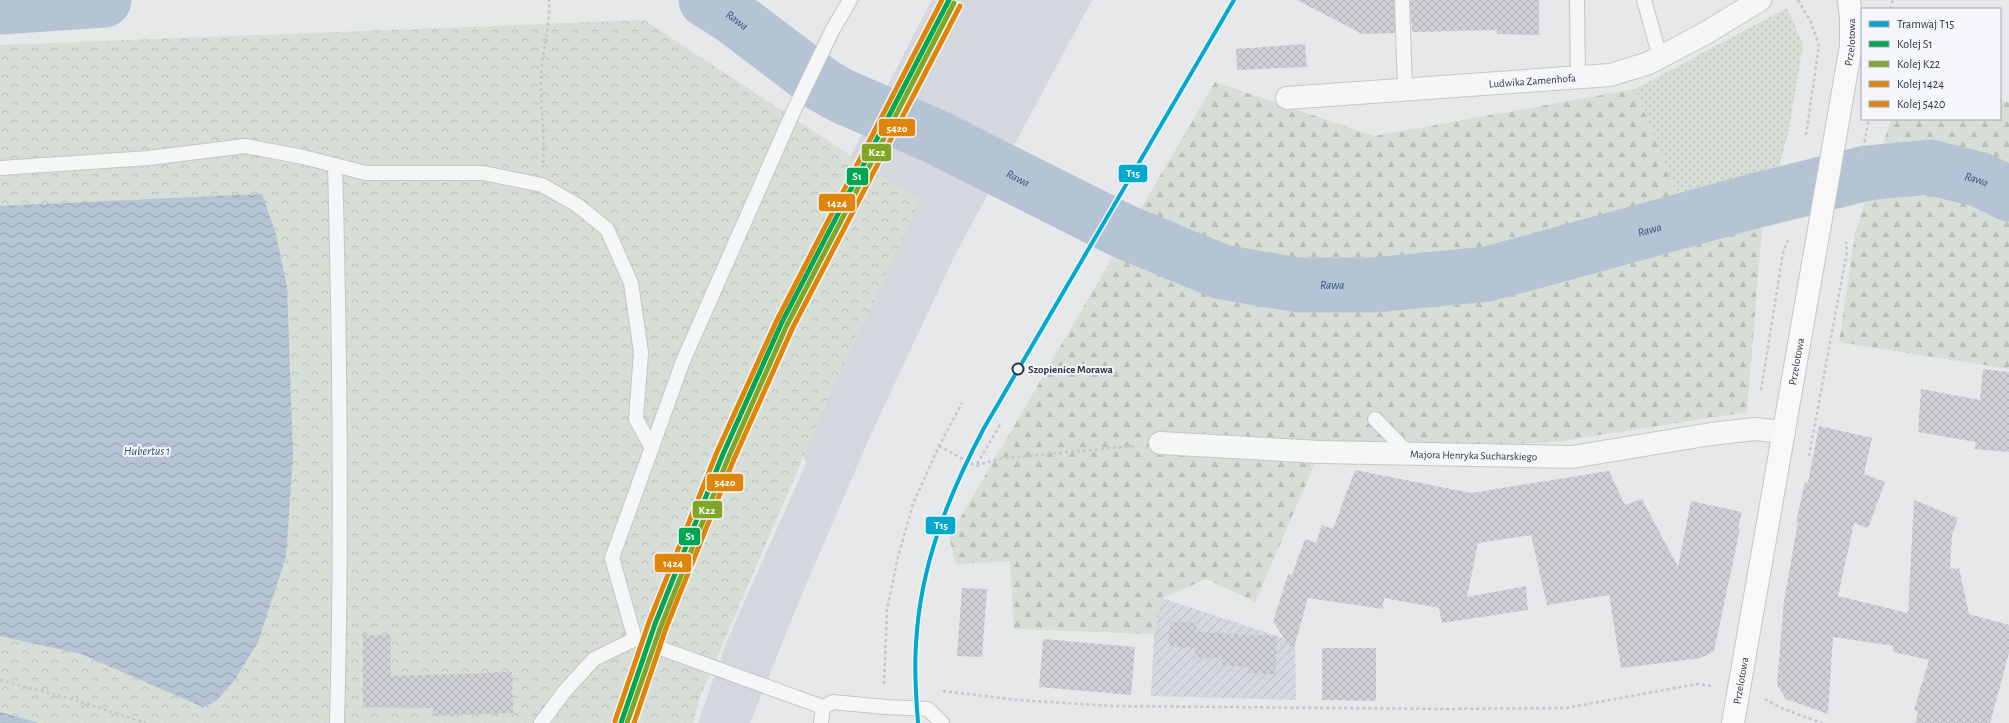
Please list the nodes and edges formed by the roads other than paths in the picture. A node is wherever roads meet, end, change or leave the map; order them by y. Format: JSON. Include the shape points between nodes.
{"nodes":[{"id":1,"x":850,"y":0,"type":"edge"},
{"id":2,"x":1402,"y":0,"type":"edge"},
{"id":3,"x":1577,"y":0,"type":"edge"},
{"id":4,"x":1644,"y":0,"type":"edge"},
{"id":5,"x":1760,"y":0,"type":"edge"},
{"id":6,"x":1849,"y":0,"type":"edge"},
{"id":7,"x":1660,"y":57,"type":"junction"},
{"id":8,"x":1578,"y":77,"type":"junction"},
{"id":9,"x":1405,"y":89,"type":"junction"},
{"id":10,"x":1287,"y":98,"type":"dead end"},
{"id":11,"x":335,"y":165,"type":"junction"},
{"id":12,"x":0,"y":168,"type":"edge"},
{"id":13,"x":1375,"y":419,"type":"dead end"},
{"id":14,"x":1784,"y":432,"type":"junction"},
{"id":15,"x":1160,"y":443,"type":"road end"},
{"id":16,"x":652,"y":448,"type":"junction"},
{"id":17,"x":1409,"y":454,"type":"junction"},
{"id":18,"x":635,"y":639,"type":"junction"},
{"id":19,"x":823,"y":707,"type":"junction"},
{"id":20,"x":337,"y":723,"type":"edge"},
{"id":21,"x":541,"y":723,"type":"edge"},
{"id":22,"x":821,"y":723,"type":"edge"},
{"id":23,"x":942,"y":723,"type":"edge"},
{"id":24,"x":1733,"y":723,"type":"edge"}],
"edges":[{"from":1,"to":16,"type":"lane","via":[[794,110],[683,361]]},
{"from":2,"to":9,"type":"lane"},
{"from":3,"to":8,"type":"lane"},
{"from":4,"to":7,"type":"lane"},
{"from":5,"to":7,"type":"street","name":"Ludwika Zamenhofa"},
{"from":6,"to":14,"type":"street","name":"Przelotowa","via":[[1851,46]]},
{"from":7,"to":8,"type":"street","name":"Ludwika Zamenhofa","via":[[1610,75]]},
{"from":8,"to":9,"type":"street","name":"Ludwika Zamenhofa"},
{"from":9,"to":10,"type":"street","name":"Ludwika Zamenhofa"},
{"from":11,"to":12,"type":"lane","via":[[245,146],[149,158]]},
{"from":11,"to":16,"type":"lane","via":[[366,173],[483,173],[542,185],[577,205],[607,229],[631,283],[641,352],[636,419]]},
{"from":11,"to":20,"type":"lane","via":[[340,477]]},
{"from":13,"to":17,"type":"lane"},
{"from":14,"to":17,"type":"street","name":"Majora Henryka Sucharskiego","via":[[1755,428],[1572,457]]},
{"from":14,"to":24,"type":"street","name":"Przelotowa"},
{"from":15,"to":17,"type":"street","name":"Majora Henryka Sucharskiego","via":[[1227,448]]},
{"from":16,"to":18,"type":"lane","via":[[612,558]]},
{"from":18,"to":19,"type":"lane"},
{"from":18,"to":21,"type":"lane","via":[[594,659],[564,692]]},
{"from":19,"to":22,"type":"lane"},
{"from":19,"to":23,"type":"lane","via":[[833,702],[885,708],[928,709]]}]}
